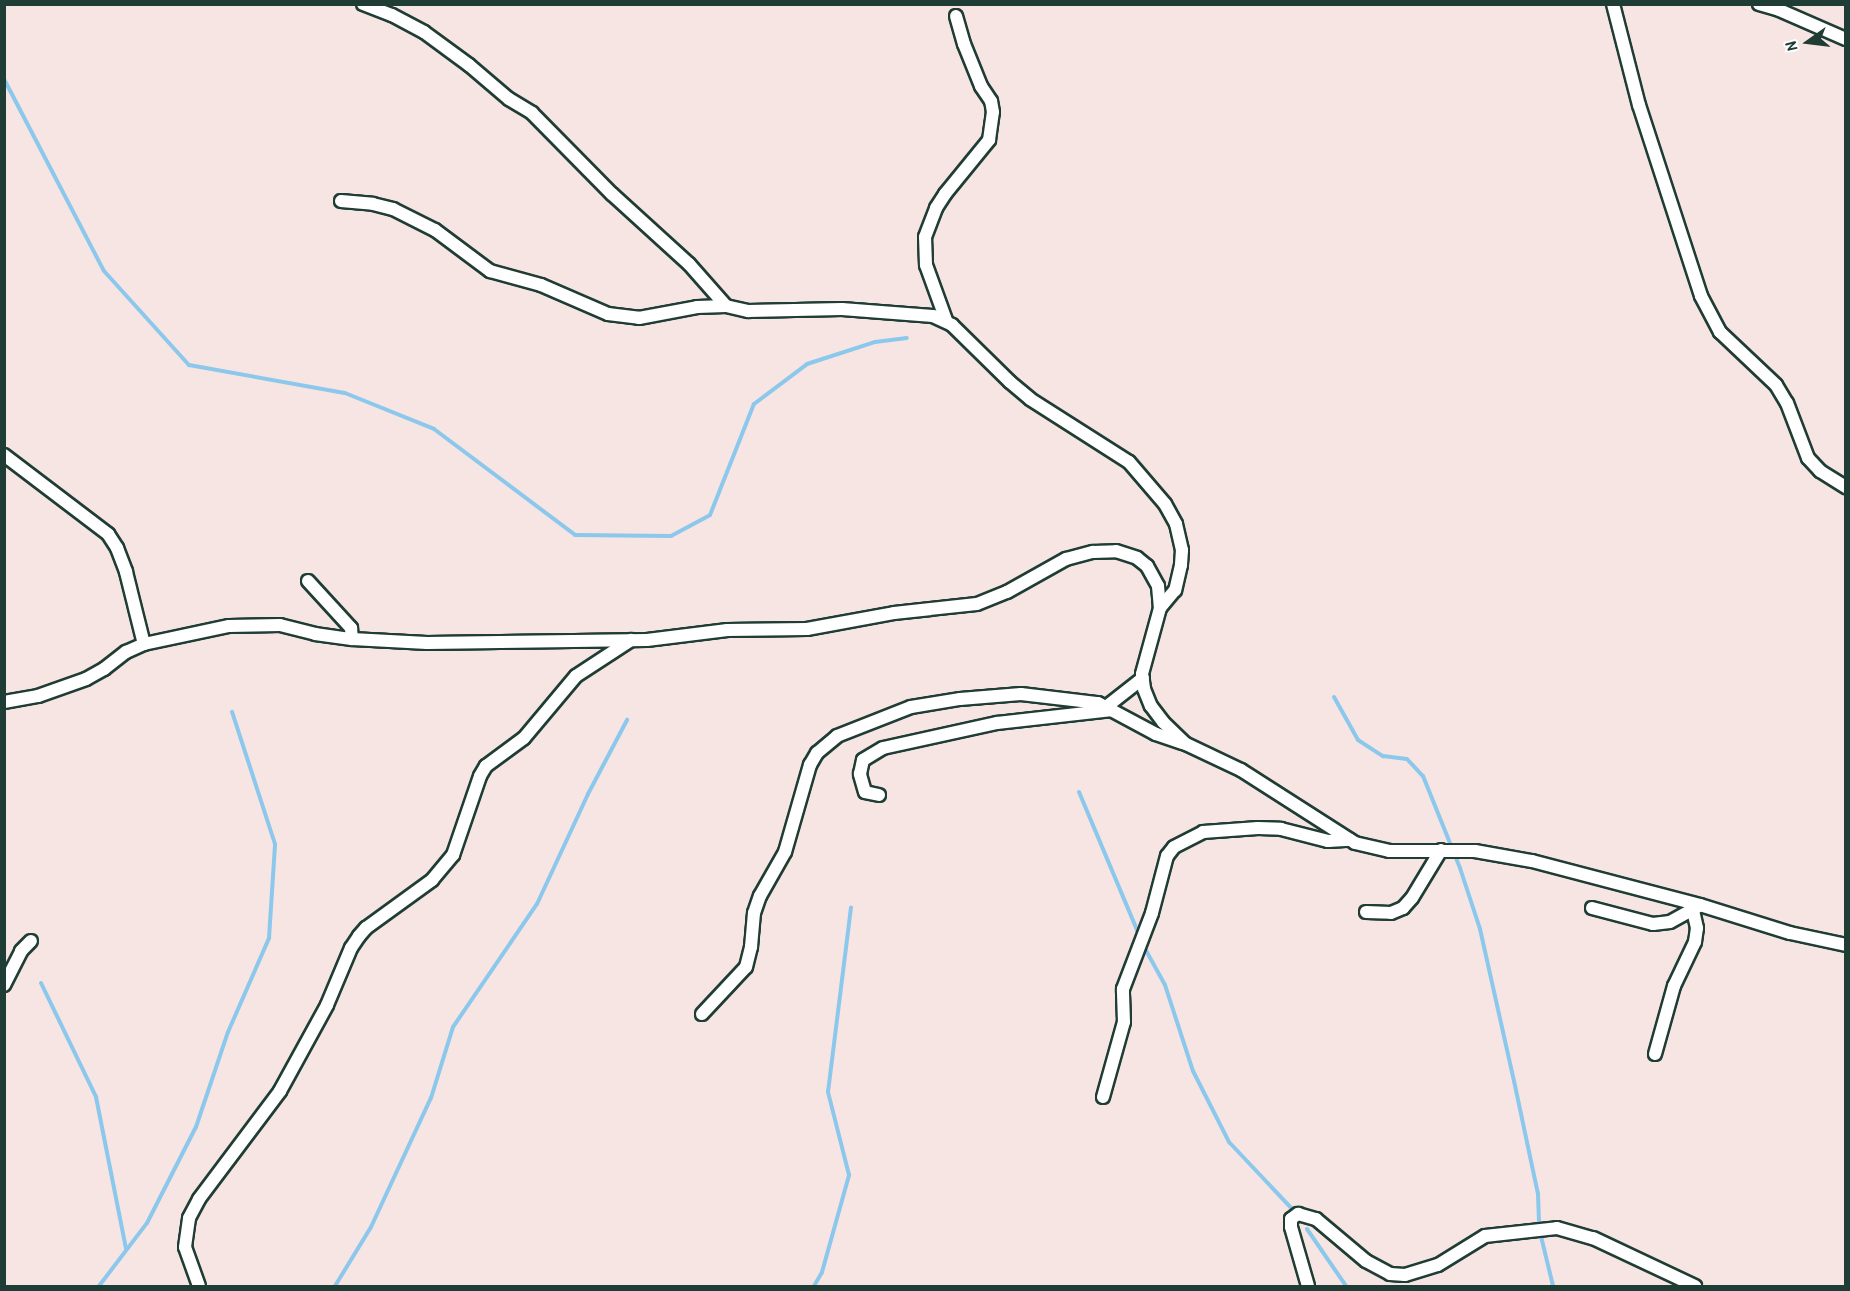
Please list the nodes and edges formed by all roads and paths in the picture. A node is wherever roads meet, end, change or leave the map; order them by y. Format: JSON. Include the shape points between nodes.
{"nodes":[{"id":1,"x":363,"y":4,"type":"edge"},
{"id":2,"x":1612,"y":4,"type":"edge"},
{"id":3,"x":1759,"y":4,"type":"edge"},
{"id":4,"x":956,"y":16,"type":"dead end"},
{"id":5,"x":1845,"y":39,"type":"edge"},
{"id":6,"x":341,"y":201,"type":"dead end"},
{"id":7,"x":726,"y":306,"type":"junction"},
{"id":8,"x":946,"y":320,"type":"junction"},
{"id":9,"x":4,"y":455,"type":"edge"},
{"id":10,"x":1845,"y":487,"type":"edge"},
{"id":11,"x":308,"y":581,"type":"dead end"},
{"id":12,"x":1160,"y":608,"type":"junction"},
{"id":13,"x":351,"y":639,"type":"junction"},
{"id":14,"x":631,"y":640,"type":"junction"},
{"id":15,"x":144,"y":644,"type":"junction"},
{"id":16,"x":1143,"y":678,"type":"junction"},
{"id":17,"x":4,"y":702,"type":"edge"},
{"id":18,"x":1109,"y":708,"type":"junction"},
{"id":19,"x":1186,"y":744,"type":"junction"},
{"id":20,"x":879,"y":795,"type":"dead end"},
{"id":21,"x":1350,"y":840,"type":"junction"},
{"id":22,"x":1441,"y":850,"type":"junction"},
{"id":23,"x":1592,"y":908,"type":"dead end"},
{"id":24,"x":1696,"y":908,"type":"junction"},
{"id":25,"x":1366,"y":912,"type":"dead end"},
{"id":26,"x":31,"y":941,"type":"dead end"},
{"id":27,"x":1845,"y":945,"type":"edge"},
{"id":28,"x":4,"y":985,"type":"edge"},
{"id":29,"x":702,"y":1014,"type":"dead end"},
{"id":30,"x":1655,"y":1054,"type":"dead end"},
{"id":31,"x":1103,"y":1097,"type":"dead end"},
{"id":32,"x":199,"y":1287,"type":"edge"},
{"id":33,"x":1308,"y":1287,"type":"edge"},
{"id":34,"x":1695,"y":1287,"type":"edge"}],
"edges":[{"from":1,"to":7,"type":"street","via":[[424,33],[508,99],[532,113],[612,194],[690,264]]},
{"from":2,"to":10,"type":"street","via":[[1639,105],[1701,296],[1720,332],[1776,385],[1808,458]]},
{"from":3,"to":5,"type":"street"},
{"from":4,"to":8,"type":"street","via":[[993,112],[988,140],[945,194],[925,237],[926,265]]},
{"from":6,"to":7,"type":"street","via":[[393,209],[435,230],[490,271],[541,285],[608,314],[639,318]]},
{"from":7,"to":8,"type":"street","via":[[748,312],[842,309]]},
{"from":8,"to":12,"type":"street","via":[[1030,399],[1129,462],[1165,504],[1176,524],[1182,550],[1175,590]]},
{"from":9,"to":15,"type":"street","via":[[108,534],[126,572]]},
{"from":11,"to":13,"type":"street","via":[[351,628]]},
{"from":12,"to":14,"type":"street","via":[[1158,586],[1147,566],[1126,553],[1094,552],[1066,559],[996,598],[964,607],[894,613],[807,629],[728,630]]},
{"from":12,"to":16,"type":"street"},
{"from":13,"to":14,"type":"street","via":[[427,643]]},
{"from":13,"to":15,"type":"street","via":[[259,624],[229,626]]},
{"from":14,"to":32,"type":"street","via":[[576,676],[524,738],[486,766],[453,855],[432,880],[366,928],[355,942],[327,1005],[280,1091],[222,1166],[189,1218],[185,1247]]},
{"from":15,"to":17,"type":"street","via":[[86,679],[38,696]]},
{"from":16,"to":18,"type":"street"},
{"from":16,"to":19,"type":"street","via":[[1151,706]]},
{"from":18,"to":19,"type":"street","via":[[1156,734]]},
{"from":18,"to":20,"type":"street","via":[[997,723],[883,748],[863,760],[860,774],[866,792]]},
{"from":18,"to":29,"type":"street","via":[[1077,699],[1021,694],[935,702],[858,725],[825,744],[810,765],[785,852],[760,896],[746,967]]},
{"from":19,"to":21,"type":"street","via":[[1241,770]]},
{"from":21,"to":22,"type":"street","via":[[1368,848]]},
{"from":21,"to":31,"type":"street","via":[[1328,841],[1281,829],[1258,828],[1203,832],[1174,847],[1167,856],[1152,914],[1123,989],[1124,1022]]},
{"from":22,"to":24,"type":"street","via":[[1475,851],[1532,861]]},
{"from":22,"to":25,"type":"street","via":[[1403,908],[1391,913]]},
{"from":23,"to":24,"type":"street","via":[[1653,924],[1670,922]]},
{"from":24,"to":27,"type":"street"},
{"from":24,"to":30,"type":"street","via":[[1695,942],[1674,986]]},
{"from":26,"to":28,"type":"street","via":[[21,951]]},
{"from":33,"to":34,"type":"street","via":[[1291,1227],[1291,1219],[1298,1214],[1316,1219],[1366,1261],[1390,1274],[1405,1275],[1438,1265],[1485,1236],[1557,1228],[1593,1238]]}]}
